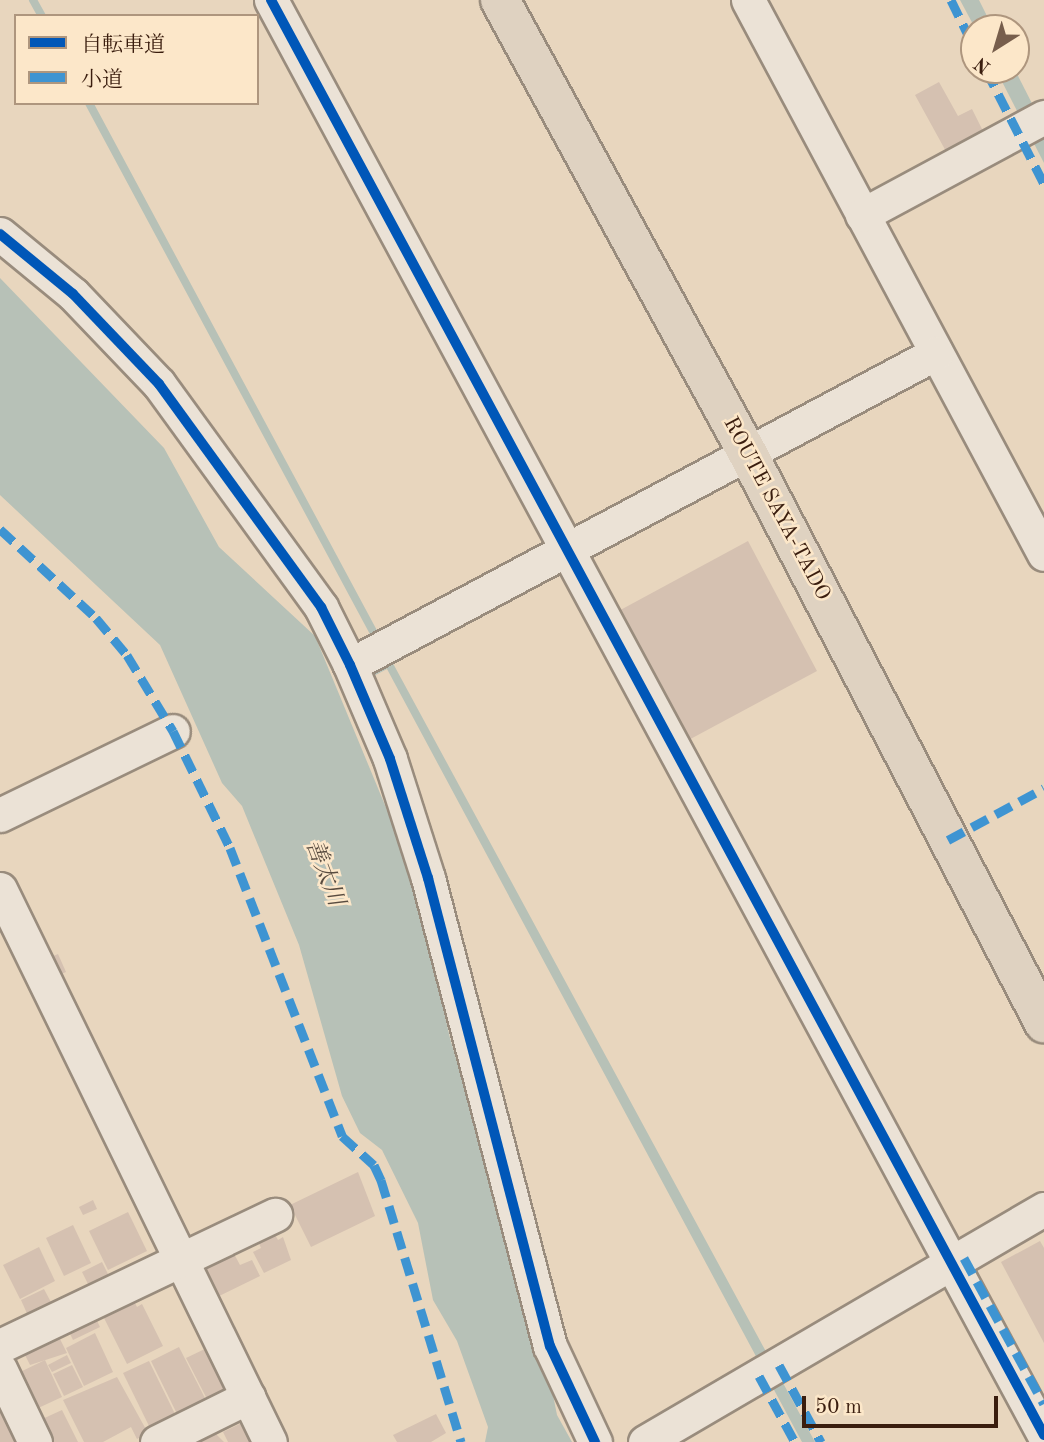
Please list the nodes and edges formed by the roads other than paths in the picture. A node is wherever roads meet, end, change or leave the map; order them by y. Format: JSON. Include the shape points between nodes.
{"nodes":[{"id":1,"x":271,"y":0,"type":"edge"},
{"id":2,"x":500,"y":0,"type":"edge"},
{"id":3,"x":748,"y":0,"type":"edge"},
{"id":4,"x":1036,"y":121,"type":"edge"},
{"id":5,"x":862,"y":215,"type":"junction"},
{"id":6,"x":0,"y":234,"type":"edge"},
{"id":7,"x":936,"y":353,"type":"junction"},
{"id":8,"x":747,"y":452,"type":"junction"},
{"id":9,"x":564,"y":550,"type":"junction"},
{"id":10,"x":1044,"y":554,"type":"edge"},
{"id":11,"x":350,"y":665,"type":"junction"},
{"id":12,"x":173,"y":731,"type":"dead end"},
{"id":13,"x":0,"y":815,"type":"edge"},
{"id":14,"x":0,"y":889,"type":"edge"},
{"id":15,"x":1044,"y":1023,"type":"edge"},
{"id":16,"x":1044,"y":1209,"type":"edge"},
{"id":17,"x":275,"y":1215,"type":"dead end"},
{"id":18,"x":181,"y":1259,"type":"junction"},
{"id":19,"x":952,"y":1265,"type":"junction"},
{"id":20,"x":0,"y":1346,"type":"edge"},
{"id":21,"x":0,"y":1369,"type":"edge"},
{"id":22,"x":248,"y":1397,"type":"junction"},
{"id":23,"x":1044,"y":1435,"type":"edge"},
{"id":24,"x":35,"y":1442,"type":"edge"},
{"id":25,"x":157,"y":1442,"type":"edge"},
{"id":26,"x":270,"y":1442,"type":"edge"},
{"id":27,"x":595,"y":1442,"type":"edge"},
{"id":28,"x":645,"y":1442,"type":"edge"}],
"edges":[{"from":1,"to":9,"type":"street"},
{"from":2,"to":8,"type":"main road","name":"ROUTE SAYA-TADO"},
{"from":3,"to":5,"type":"street"},
{"from":4,"to":5,"type":"street"},
{"from":5,"to":7,"type":"street"},
{"from":6,"to":11,"type":"street","via":[[73,294],[159,384],[321,607]]},
{"from":7,"to":8,"type":"street"},
{"from":7,"to":10,"type":"street"},
{"from":8,"to":9,"type":"street"},
{"from":8,"to":15,"type":"main road","name":"ROUTE SAYA-TADO"},
{"from":9,"to":11,"type":"street"},
{"from":9,"to":19,"type":"street"},
{"from":11,"to":27,"type":"street","via":[[390,759],[428,878],[550,1346]]},
{"from":12,"to":13,"type":"street"},
{"from":14,"to":18,"type":"street"},
{"from":16,"to":19,"type":"street"},
{"from":17,"to":18,"type":"street"},
{"from":18,"to":20,"type":"street"},
{"from":18,"to":22,"type":"street"},
{"from":19,"to":23,"type":"street"},
{"from":19,"to":28,"type":"street"},
{"from":21,"to":24,"type":"street"},
{"from":22,"to":25,"type":"street"},
{"from":22,"to":26,"type":"street"}]}
